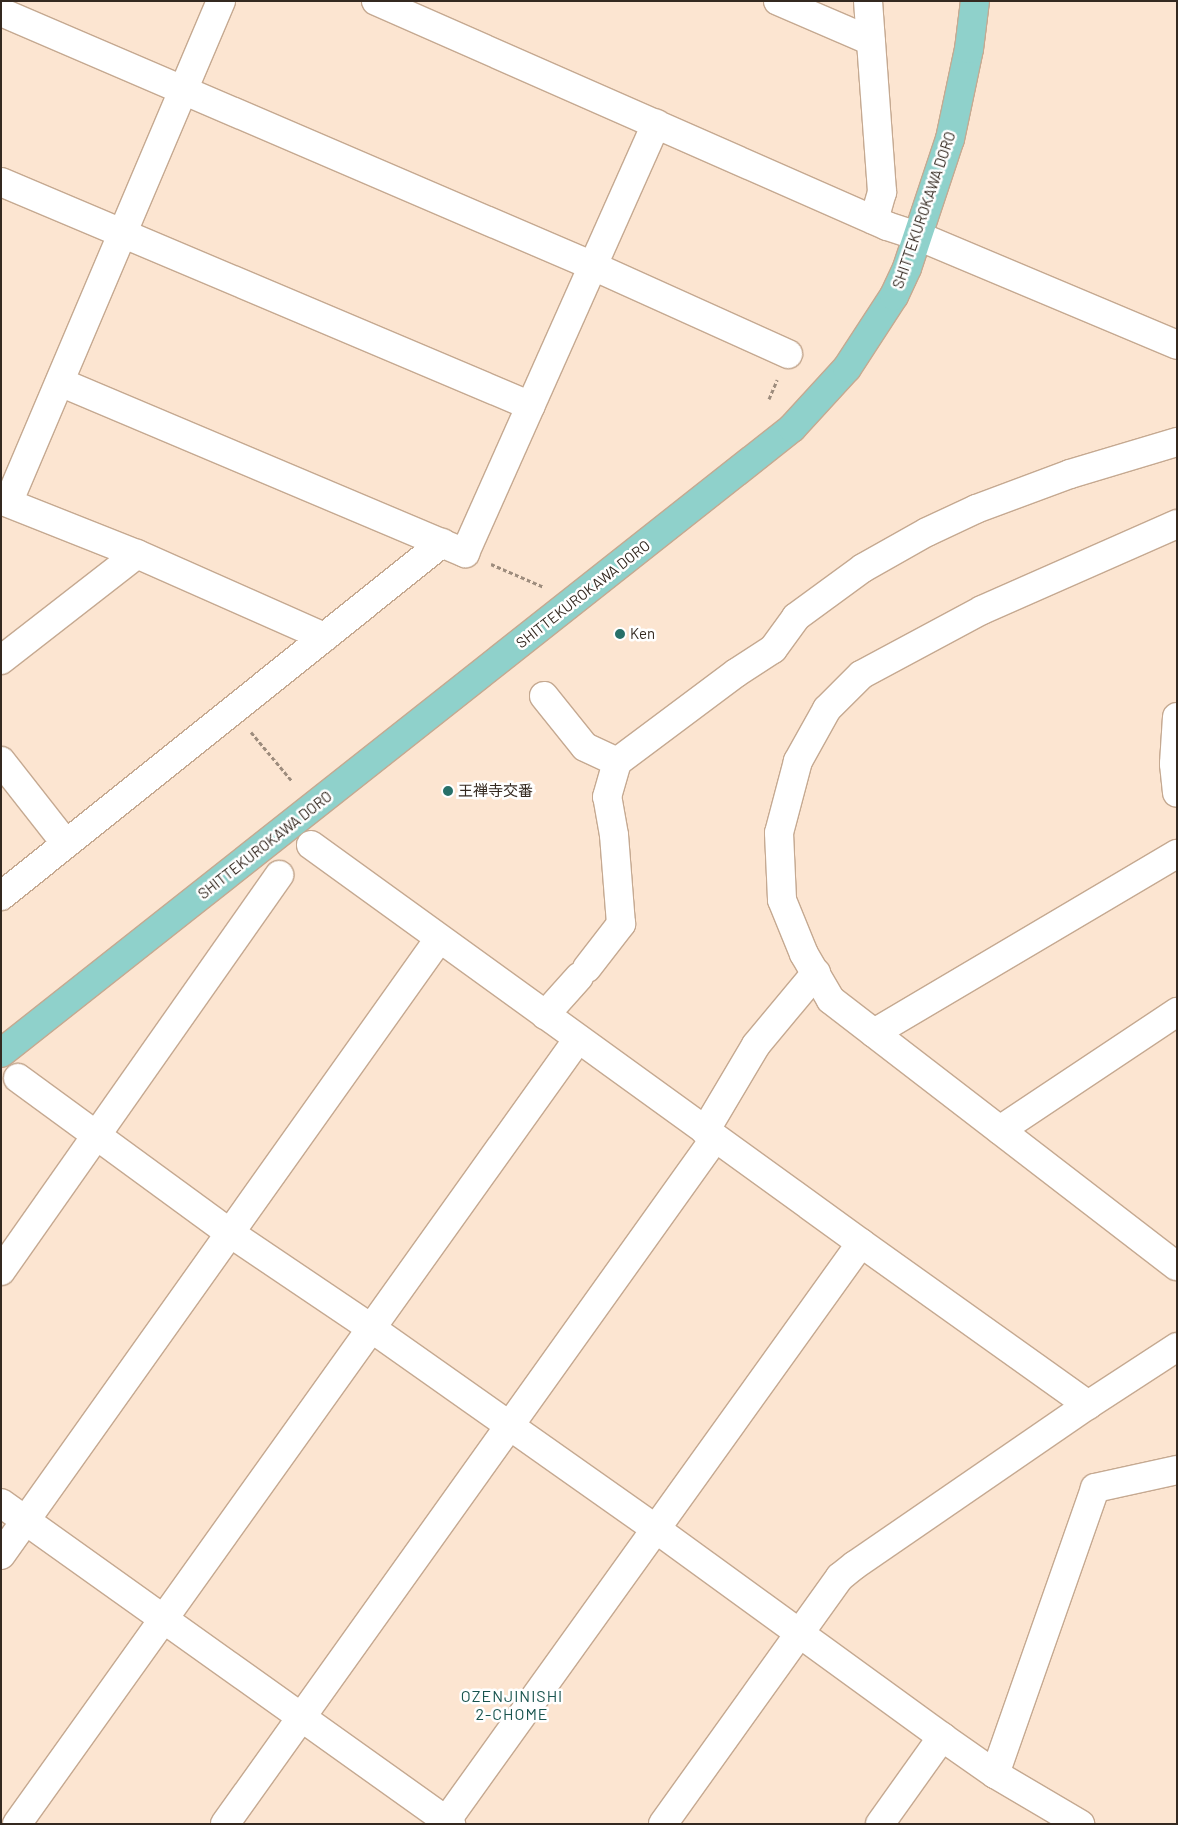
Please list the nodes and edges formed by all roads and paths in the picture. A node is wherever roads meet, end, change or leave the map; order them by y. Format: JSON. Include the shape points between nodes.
{"nodes":[{"id":1,"x":221,"y":1,"type":"edge"},
{"id":2,"x":376,"y":1,"type":"edge"},
{"id":3,"x":778,"y":1,"type":"edge"},
{"id":4,"x":868,"y":1,"type":"edge"},
{"id":5,"x":975,"y":1,"type":"edge"},
{"id":6,"x":1,"y":12,"type":"edge"},
{"id":7,"x":871,"y":41,"type":"junction"},
{"id":8,"x":183,"y":90,"type":"junction"},
{"id":9,"x":656,"y":124,"type":"junction"},
{"id":10,"x":1,"y":182,"type":"edge"},
{"id":11,"x":874,"y":220,"type":"junction"},
{"id":12,"x":122,"y":233,"type":"junction"},
{"id":13,"x":918,"y":236,"type":"junction"},
{"id":14,"x":593,"y":266,"type":"junction"},
{"id":15,"x":1177,"y":345,"type":"edge"},
{"id":16,"x":788,"y":354,"type":"dead end"},
{"id":17,"x":60,"y":382,"type":"junction"},
{"id":18,"x":531,"y":406,"type":"junction"},
{"id":19,"x":1177,"y":442,"type":"edge"},
{"id":20,"x":1177,"y":524,"type":"edge"},
{"id":21,"x":454,"y":548,"type":"junction"},
{"id":22,"x":137,"y":554,"type":"junction"},
{"id":23,"x":544,"y":587,"type":"dead end"},
{"id":24,"x":324,"y":637,"type":"junction"},
{"id":25,"x":1,"y":660,"type":"edge"},
{"id":26,"x":544,"y":696,"type":"dead end"},
{"id":27,"x":233,"y":710,"type":"junction"},
{"id":28,"x":1177,"y":717,"type":"edge"},
{"id":29,"x":1,"y":761,"type":"edge"},
{"id":30,"x":617,"y":762,"type":"junction"},
{"id":31,"x":292,"y":781,"type":"dead end"},
{"id":32,"x":1177,"y":793,"type":"edge"},
{"id":33,"x":66,"y":844,"type":"junction"},
{"id":34,"x":311,"y":845,"type":"dead end"},
{"id":35,"x":1177,"y":854,"type":"edge"},
{"id":36,"x":279,"y":875,"type":"dead end"},
{"id":37,"x":1,"y":896,"type":"edge"},
{"id":38,"x":439,"y":939,"type":"junction"},
{"id":39,"x":816,"y":972,"type":"junction"},
{"id":40,"x":1177,"y":1012,"type":"edge"},
{"id":41,"x":545,"y":1015,"type":"junction"},
{"id":42,"x":874,"y":1032,"type":"junction"},
{"id":43,"x":578,"y":1039,"type":"junction"},
{"id":44,"x":1,"y":1053,"type":"edge"},
{"id":45,"x":18,"y":1078,"type":"dead end"},
{"id":46,"x":1000,"y":1130,"type":"junction"},
{"id":47,"x":710,"y":1134,"type":"junction"},
{"id":48,"x":96,"y":1136,"type":"junction"},
{"id":49,"x":230,"y":1234,"type":"junction"},
{"id":50,"x":861,"y":1244,"type":"junction"},
{"id":51,"x":1177,"y":1266,"type":"edge"},
{"id":52,"x":1,"y":1271,"type":"edge"},
{"id":53,"x":371,"y":1328,"type":"junction"},
{"id":54,"x":1177,"y":1347,"type":"edge"},
{"id":55,"x":1088,"y":1405,"type":"junction"},
{"id":56,"x":509,"y":1426,"type":"junction"},
{"id":57,"x":1177,"y":1470,"type":"edge"},
{"id":58,"x":1,"y":1502,"type":"edge"},
{"id":59,"x":26,"y":1520,"type":"junction"},
{"id":60,"x":656,"y":1529,"type":"junction"},
{"id":61,"x":1,"y":1555,"type":"edge"},
{"id":62,"x":163,"y":1618,"type":"junction"},
{"id":63,"x":799,"y":1633,"type":"junction"},
{"id":64,"x":302,"y":1717,"type":"junction"},
{"id":65,"x":942,"y":1737,"type":"junction"},
{"id":66,"x":996,"y":1774,"type":"junction"},
{"id":67,"x":447,"y":1823,"type":"edge"},
{"id":68,"x":17,"y":1824,"type":"edge"},
{"id":69,"x":226,"y":1824,"type":"edge"},
{"id":70,"x":662,"y":1824,"type":"edge"},
{"id":71,"x":880,"y":1824,"type":"edge"},
{"id":72,"x":1080,"y":1824,"type":"edge"}],
"edges":[{"from":1,"to":8,"type":"street"},
{"from":2,"to":9,"type":"street"},
{"from":3,"to":7,"type":"street"},
{"from":4,"to":7,"type":"street"},
{"from":5,"to":13,"type":"main road","name":"SHITTEKUROKAWA DORO","via":[[969,49],[950,139]]},
{"from":6,"to":8,"type":"street"},
{"from":7,"to":11,"type":"street","via":[[882,192]]},
{"from":8,"to":12,"type":"street"},
{"from":8,"to":14,"type":"street"},
{"from":9,"to":11,"type":"street"},
{"from":9,"to":14,"type":"street"},
{"from":10,"to":12,"type":"street"},
{"from":11,"to":13,"type":"street"},
{"from":12,"to":17,"type":"street"},
{"from":12,"to":18,"type":"street"},
{"from":13,"to":15,"type":"street"},
{"from":13,"to":44,"type":"main road","name":"SHITTEKUROKAWA DORO","via":[[894,296],[847,368],[792,428]]},
{"from":14,"to":16,"type":"street"},
{"from":14,"to":18,"type":"street"},
{"from":17,"to":21,"type":"street"},
{"from":17,"to":22,"type":"street","via":[[8,503]]},
{"from":18,"to":21,"type":"street"},
{"from":19,"to":30,"type":"street","via":[[1070,474],[976,510],[927,532],[862,568],[796,617],[773,649]]},
{"from":20,"to":39,"type":"street","via":[[982,610],[861,675],[828,709],[798,761],[779,833],[782,900],[804,954]]},
{"from":21,"to":23,"type":"path"},
{"from":21,"to":24,"type":"street"},
{"from":22,"to":24,"type":"street"},
{"from":22,"to":25,"type":"street"},
{"from":24,"to":27,"type":"street"},
{"from":26,"to":30,"type":"street","via":[[585,747]]},
{"from":27,"to":31,"type":"path"},
{"from":27,"to":33,"type":"street"},
{"from":28,"to":32,"type":"street","via":[[1174,764]]},
{"from":29,"to":33,"type":"street"},
{"from":30,"to":41,"type":"street","via":[[607,796],[621,924]]},
{"from":33,"to":37,"type":"street"},
{"from":34,"to":38,"type":"street"},
{"from":35,"to":42,"type":"street"},
{"from":36,"to":48,"type":"street"},
{"from":38,"to":41,"type":"street"},
{"from":38,"to":49,"type":"street"},
{"from":39,"to":42,"type":"street","via":[[831,1000]]},
{"from":39,"to":47,"type":"street","via":[[756,1045]]},
{"from":40,"to":46,"type":"street"},
{"from":41,"to":43,"type":"street"},
{"from":42,"to":46,"type":"street"},
{"from":43,"to":47,"type":"street"},
{"from":43,"to":53,"type":"street"},
{"from":45,"to":48,"type":"street"},
{"from":46,"to":51,"type":"street"},
{"from":47,"to":50,"type":"street"},
{"from":47,"to":56,"type":"street"},
{"from":48,"to":49,"type":"street"},
{"from":48,"to":52,"type":"street"},
{"from":49,"to":53,"type":"street"},
{"from":49,"to":59,"type":"street"},
{"from":50,"to":55,"type":"street"},
{"from":50,"to":60,"type":"street"},
{"from":53,"to":56,"type":"street"},
{"from":53,"to":62,"type":"street"},
{"from":54,"to":55,"type":"street"},
{"from":55,"to":63,"type":"street","via":[[855,1565],[840,1577]]},
{"from":56,"to":60,"type":"street"},
{"from":56,"to":64,"type":"street"},
{"from":57,"to":66,"type":"street","via":[[1095,1488]]},
{"from":58,"to":59,"type":"street"},
{"from":59,"to":61,"type":"street"},
{"from":59,"to":62,"type":"street"},
{"from":60,"to":63,"type":"street"},
{"from":60,"to":67,"type":"street"},
{"from":62,"to":64,"type":"street"},
{"from":62,"to":68,"type":"street"},
{"from":63,"to":65,"type":"street"},
{"from":63,"to":70,"type":"street"},
{"from":64,"to":67,"type":"street"},
{"from":64,"to":69,"type":"street"},
{"from":65,"to":66,"type":"street"},
{"from":65,"to":71,"type":"street"},
{"from":66,"to":72,"type":"street"}]}
